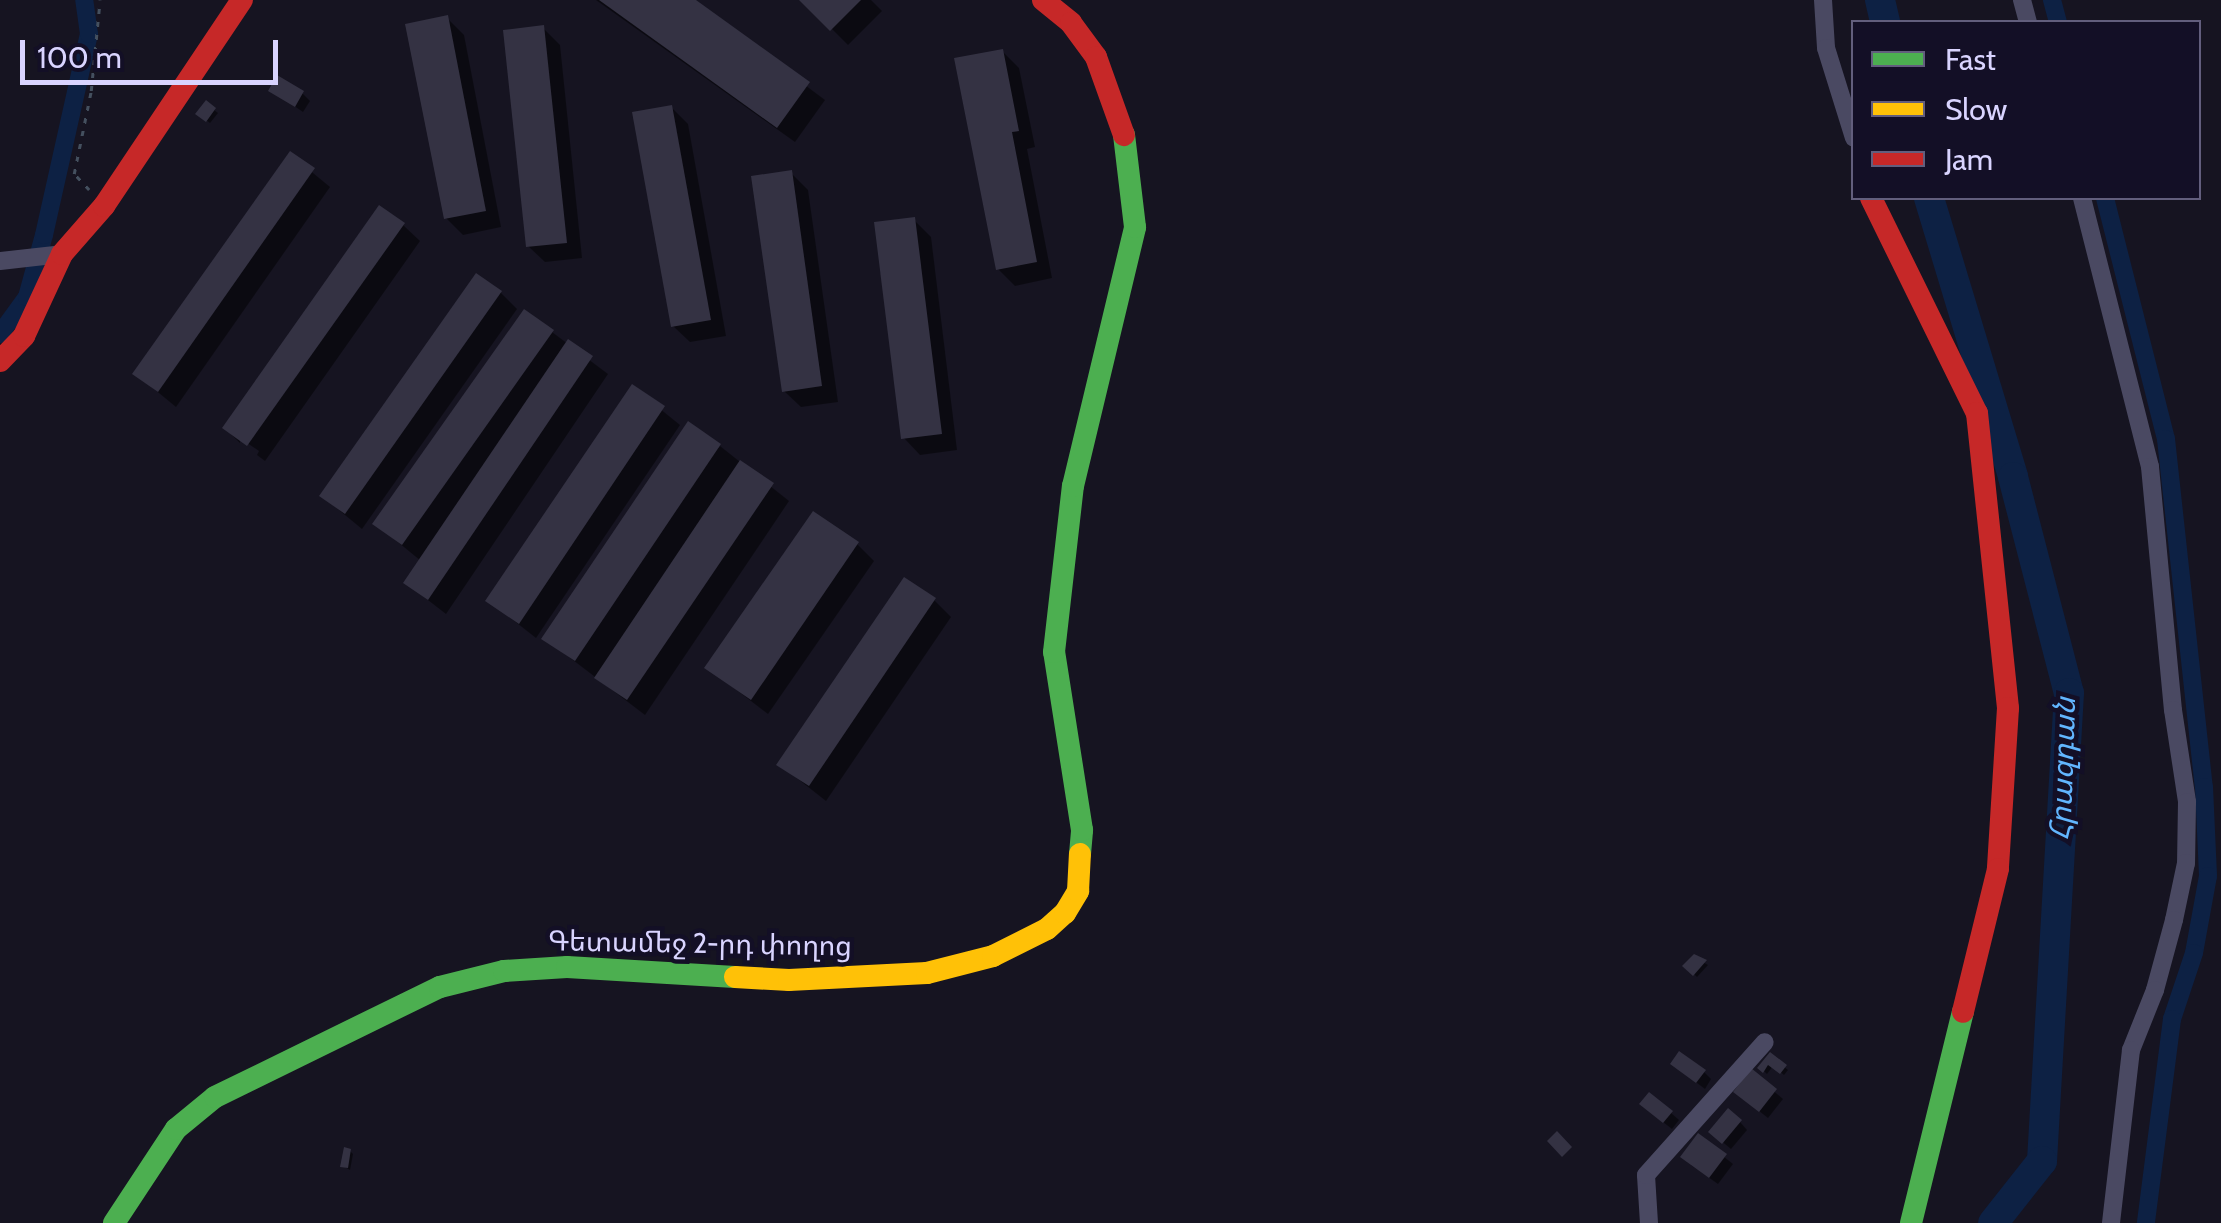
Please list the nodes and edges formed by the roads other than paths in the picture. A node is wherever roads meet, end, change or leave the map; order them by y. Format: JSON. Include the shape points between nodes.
{"nodes":[{"id":1,"x":242,"y":0,"type":"edge"},
{"id":2,"x":1043,"y":0,"type":"edge"},
{"id":3,"x":1823,"y":0,"type":"edge"},
{"id":4,"x":1851,"y":128,"type":"edge"},
{"id":5,"x":1873,"y":200,"type":"edge"},
{"id":6,"x":2083,"y":200,"type":"edge"},
{"id":7,"x":62,"y":254,"type":"junction"},
{"id":8,"x":4,"y":260,"type":"edge"},
{"id":9,"x":0,"y":362,"type":"edge"},
{"id":10,"x":1765,"y":1042,"type":"dead end"},
{"id":11,"x":114,"y":1223,"type":"edge"},
{"id":12,"x":1649,"y":1223,"type":"edge"},
{"id":13,"x":1911,"y":1223,"type":"edge"},
{"id":14,"x":2111,"y":1223,"type":"edge"}],
"edges":[{"from":1,"to":7,"type":"street","via":[[104,206]]},
{"from":2,"to":11,"type":"street","name":"Գետամեջ 2-րդ փողոց","via":[[1071,23],[1110,90],[1130,159],[1136,227],[1073,486],[1059,598],[1054,652],[1082,830],[1078,891],[1065,913],[1048,930],[993,956],[927,973],[789,980],[567,967],[504,971],[440,988],[215,1096],[176,1129]]},
{"from":3,"to":4,"type":"street","via":[[1826,48]]},
{"from":5,"to":13,"type":"street","via":[[1977,414],[2008,708],[1998,869]]},
{"from":6,"to":14,"type":"street","via":[[2150,467],[2187,802],[2186,863],[2155,990],[2132,1050]]},
{"from":7,"to":8,"type":"street"},
{"from":7,"to":9,"type":"street","via":[[24,336]]},
{"from":10,"to":12,"type":"street","via":[[1646,1175]]}]}
